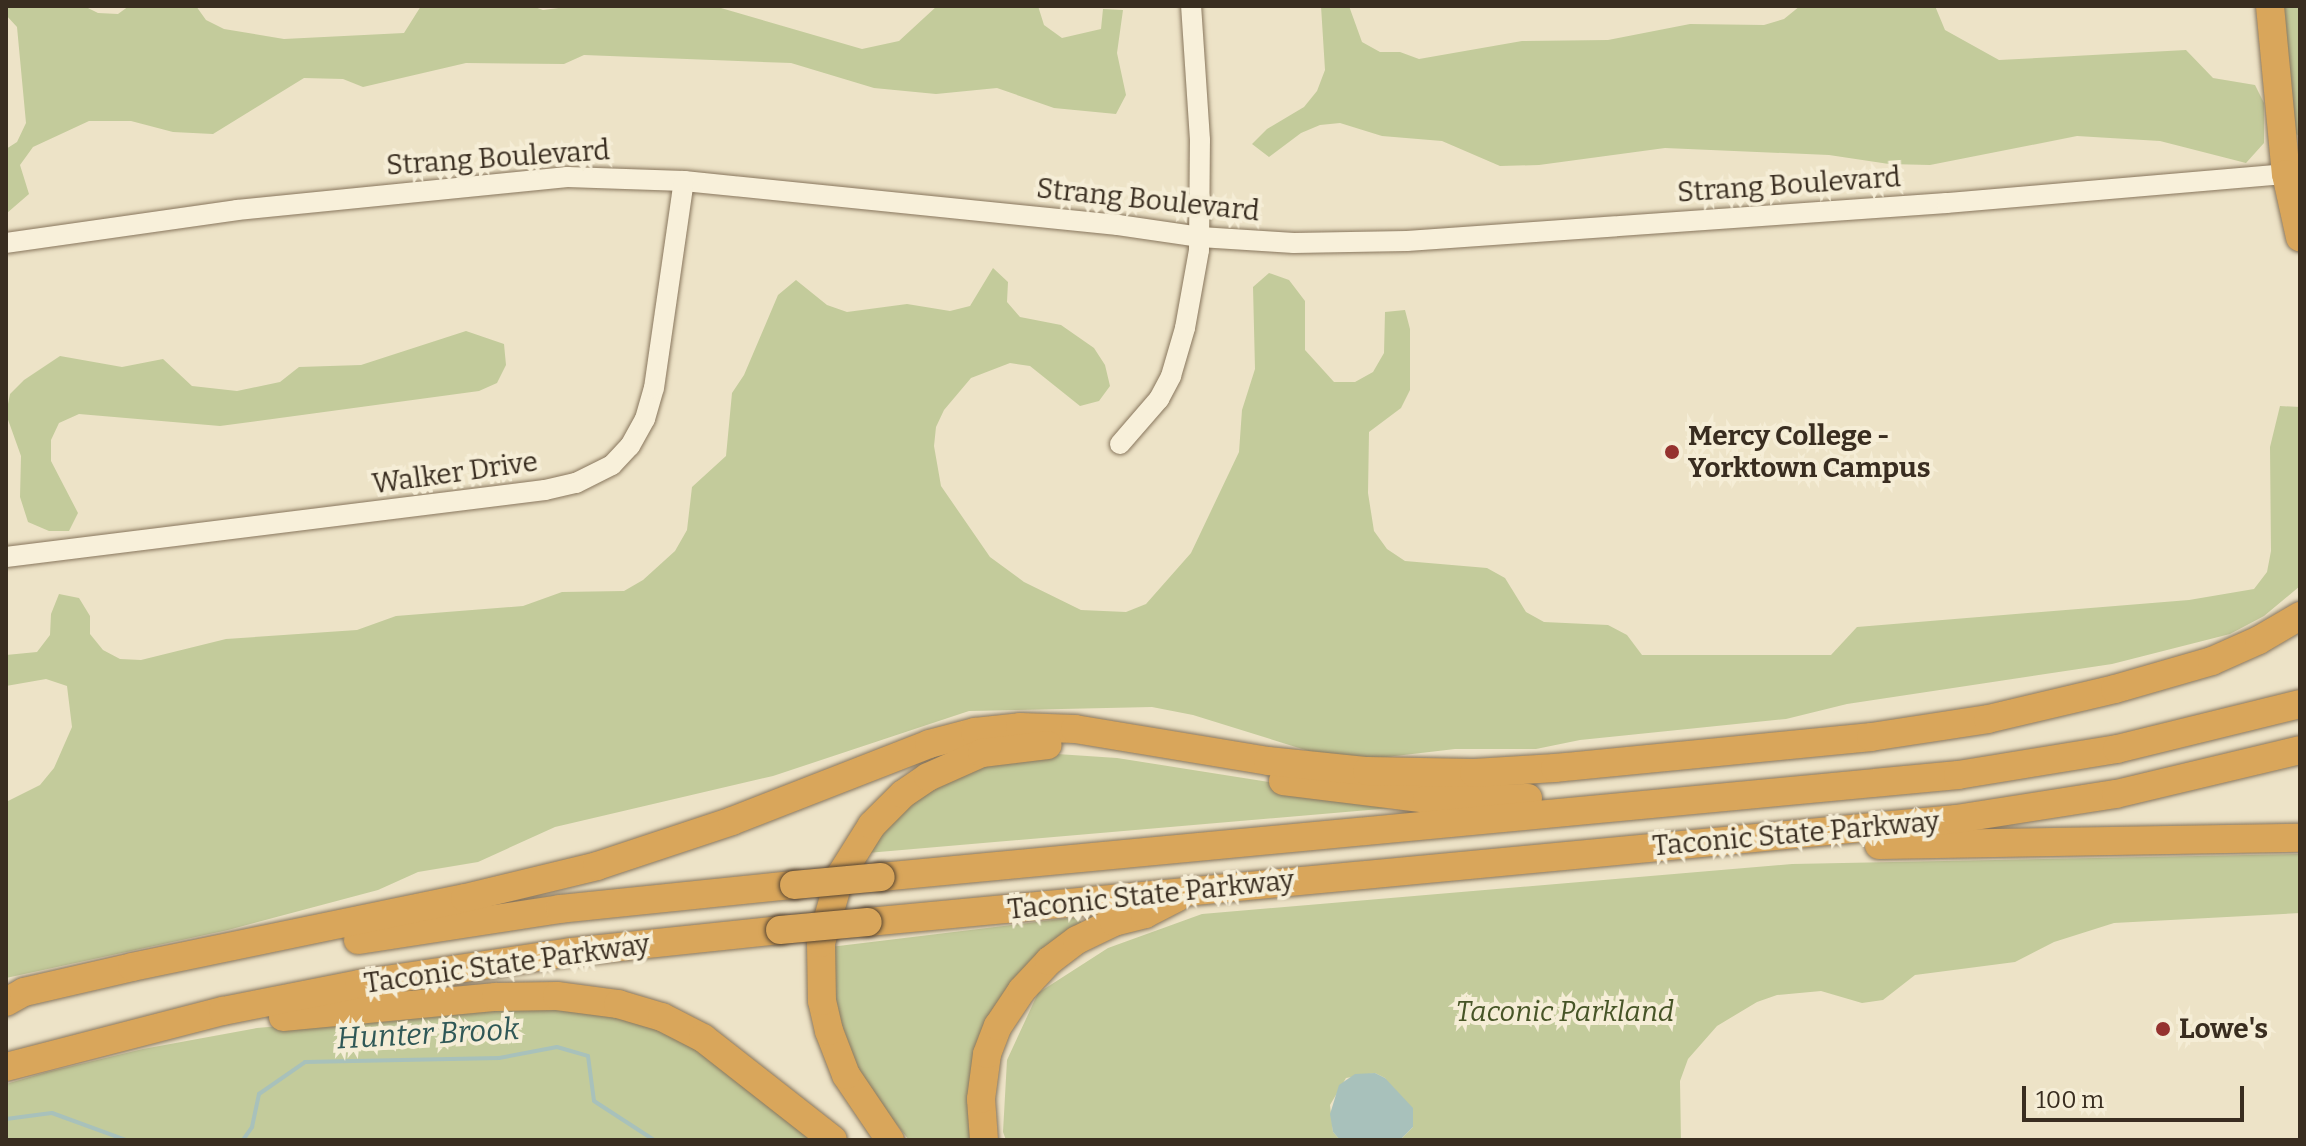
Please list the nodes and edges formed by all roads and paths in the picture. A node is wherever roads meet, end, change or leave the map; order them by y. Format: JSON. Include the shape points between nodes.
{"nodes":[{"id":1,"x":1191,"y":6,"type":"edge"},
{"id":2,"x":2270,"y":6,"type":"edge"},
{"id":3,"x":2286,"y":174,"type":"junction"},
{"id":4,"x":684,"y":181,"type":"junction"},
{"id":5,"x":1200,"y":237,"type":"junction"},
{"id":6,"x":2300,"y":237,"type":"edge"},
{"id":7,"x":6,"y":243,"type":"edge"},
{"id":8,"x":1120,"y":444,"type":"dead end"},
{"id":9,"x":6,"y":557,"type":"edge"},
{"id":10,"x":2300,"y":616,"type":"edge"},
{"id":11,"x":2300,"y":704,"type":"edge"},
{"id":12,"x":2300,"y":750,"type":"edge"},
{"id":13,"x":1672,"y":803,"type":"junction"},
{"id":14,"x":2300,"y":838,"type":"edge"},
{"id":15,"x":1737,"y":840,"type":"junction"},
{"id":16,"x":1190,"y":890,"type":"junction"},
{"id":17,"x":6,"y":1002,"type":"edge"},
{"id":18,"x":223,"y":1011,"type":"junction"},
{"id":19,"x":6,"y":1012,"type":"edge"},
{"id":20,"x":6,"y":1067,"type":"edge"},
{"id":21,"x":833,"y":1140,"type":"edge"},
{"id":22,"x":890,"y":1140,"type":"edge"},
{"id":23,"x":984,"y":1140,"type":"edge"}],
"edges":[{"from":1,"to":5,"type":"street"},
{"from":2,"to":3,"type":"highway"},
{"from":3,"to":5,"type":"street","name":"Strang Boulevard","via":[[1407,241],[1294,243]]},
{"from":3,"to":6,"type":"highway"},
{"from":4,"to":5,"type":"street","name":"Strang Boulevard"},
{"from":4,"to":7,"type":"street","name":"Strang Boulevard","via":[[614,176],[524,179],[237,210]]},
{"from":4,"to":9,"type":"street","name":"Walker Drive","via":[[654,388],[645,419],[612,465],[576,483],[545,490]]},
{"from":5,"to":8,"type":"street","via":[[1171,376],[1159,399]]},
{"from":10,"to":17,"type":"highway","via":[[2212,661],[1988,719],[1860,739],[1555,768],[1367,771],[1268,761],[1061,727],[975,732],[929,744],[696,834],[574,872],[132,967],[24,992]]},
{"from":11,"to":13,"type":"highway","name":"Taconic State Parkway","via":[[2169,738],[2012,768]]},
{"from":12,"to":15,"type":"highway","name":"Taconic State Parkway","via":[[2062,804]]},
{"from":13,"to":19,"type":"highway","name":"Taconic State Parkway","bridge":true,"via":[[614,902],[279,954]]},
{"from":13,"to":22,"type":"highway","via":[[1603,792],[1510,800],[1398,796],[1048,745],[996,749],[954,763],[903,794],[862,837],[840,876],[824,930],[820,986],[829,1031],[850,1083]]},
{"from":14,"to":15,"type":"highway","via":[[1950,842],[1765,853]]},
{"from":15,"to":16,"type":"highway","name":"Taconic State Parkway"},
{"from":16,"to":18,"type":"highway","name":"Taconic State Parkway","bridge":true,"via":[[518,959]]},
{"from":16,"to":23,"type":"highway","via":[[1077,940],[1022,990],[987,1054],[981,1099]]},
{"from":18,"to":20,"type":"highway","name":"Taconic State Parkway"},
{"from":18,"to":21,"type":"highway","via":[[266,1019],[496,997],[557,996],[618,1004],[675,1023],[717,1046]]}]}
